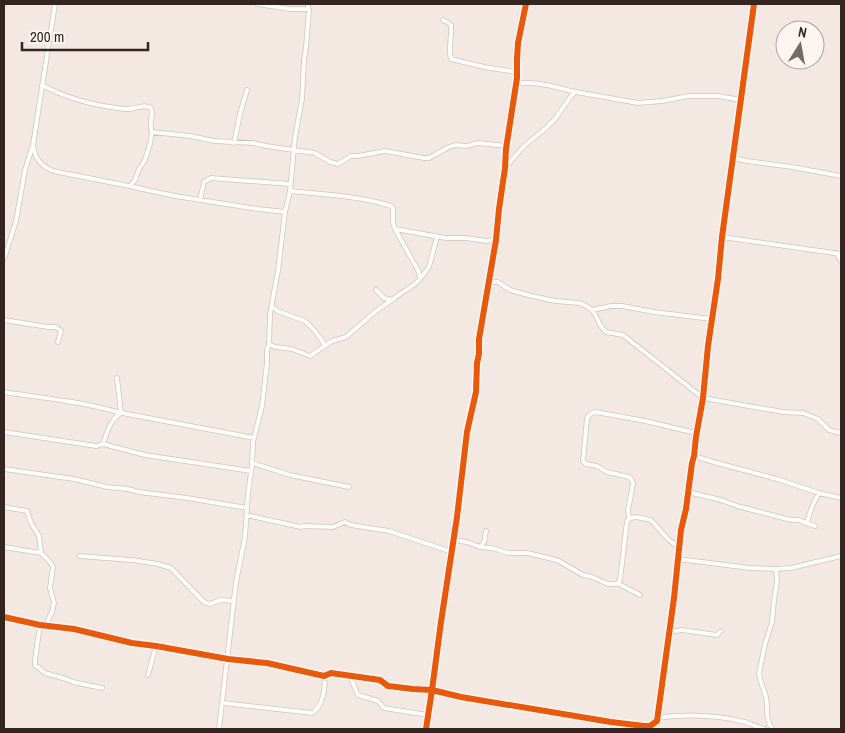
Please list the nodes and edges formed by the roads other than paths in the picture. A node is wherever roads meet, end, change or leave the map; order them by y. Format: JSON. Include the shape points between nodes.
{"nodes":[{"id":1,"x":54,"y":4,"type":"edge"},
{"id":2,"x":258,"y":4,"type":"edge"},
{"id":3,"x":526,"y":4,"type":"edge"},
{"id":4,"x":754,"y":4,"type":"edge"},
{"id":5,"x":308,"y":6,"type":"edge"},
{"id":6,"x":443,"y":20,"type":"dead end"},
{"id":7,"x":517,"y":72,"type":"junction"},
{"id":8,"x":516,"y":84,"type":"junction"},
{"id":9,"x":42,"y":85,"type":"junction"},
{"id":10,"x":247,"y":90,"type":"dead end"},
{"id":11,"x":576,"y":92,"type":"junction"},
{"id":12,"x":741,"y":100,"type":"junction"},
{"id":13,"x":152,"y":132,"type":"junction"},
{"id":14,"x":234,"y":143,"type":"junction"},
{"id":15,"x":33,"y":145,"type":"junction"},
{"id":16,"x":507,"y":146,"type":"junction"},
{"id":17,"x":294,"y":150,"type":"junction"},
{"id":18,"x":733,"y":158,"type":"junction"},
{"id":19,"x":506,"y":166,"type":"junction"},
{"id":20,"x":841,"y":176,"type":"edge"},
{"id":21,"x":290,"y":184,"type":"junction"},
{"id":22,"x":130,"y":186,"type":"junction"},
{"id":23,"x":290,"y":191,"type":"junction"},
{"id":24,"x":200,"y":200,"type":"junction"},
{"id":25,"x":285,"y":212,"type":"junction"},
{"id":26,"x":396,"y":230,"type":"junction"},
{"id":27,"x":437,"y":237,"type":"junction"},
{"id":28,"x":722,"y":237,"type":"junction"},
{"id":29,"x":496,"y":240,"type":"junction"},
{"id":30,"x":836,"y":253,"type":"junction"},
{"id":31,"x":841,"y":254,"type":"edge"},
{"id":32,"x":4,"y":257,"type":"edge"},
{"id":33,"x":841,"y":261,"type":"edge"},
{"id":34,"x":420,"y":279,"type":"junction"},
{"id":35,"x":489,"y":282,"type":"junction"},
{"id":36,"x":376,"y":290,"type":"dead end"},
{"id":37,"x":392,"y":300,"type":"junction"},
{"id":38,"x":272,"y":306,"type":"junction"},
{"id":39,"x":592,"y":310,"type":"junction"},
{"id":40,"x":712,"y":319,"type":"junction"},
{"id":41,"x":4,"y":320,"type":"edge"},
{"id":42,"x":58,"y":342,"type":"dead end"},
{"id":43,"x":270,"y":344,"type":"junction"},
{"id":44,"x":325,"y":345,"type":"junction"},
{"id":45,"x":117,"y":378,"type":"dead end"},
{"id":46,"x":4,"y":392,"type":"edge"},
{"id":47,"x":703,"y":398,"type":"junction"},
{"id":48,"x":121,"y":413,"type":"junction"},
{"id":49,"x":4,"y":432,"type":"edge"},
{"id":50,"x":841,"y":433,"type":"edge"},
{"id":51,"x":696,"y":434,"type":"junction"},
{"id":52,"x":254,"y":438,"type":"junction"},
{"id":53,"x":103,"y":444,"type":"junction"},
{"id":54,"x":694,"y":456,"type":"junction"},
{"id":55,"x":252,"y":462,"type":"junction"},
{"id":56,"x":4,"y":469,"type":"edge"},
{"id":57,"x":251,"y":471,"type":"junction"},
{"id":58,"x":349,"y":487,"type":"dead end"},
{"id":59,"x":688,"y":492,"type":"junction"},
{"id":60,"x":819,"y":493,"type":"junction"},
{"id":61,"x":841,"y":498,"type":"edge"},
{"id":62,"x":4,"y":507,"type":"edge"},
{"id":63,"x":247,"y":508,"type":"junction"},
{"id":64,"x":246,"y":515,"type":"junction"},
{"id":65,"x":630,"y":519,"type":"junction"},
{"id":66,"x":807,"y":524,"type":"junction"},
{"id":67,"x":815,"y":526,"type":"dead end"},
{"id":68,"x":486,"y":531,"type":"dead end"},
{"id":69,"x":453,"y":540,"type":"junction"},
{"id":70,"x":4,"y":547,"type":"edge"},
{"id":71,"x":480,"y":547,"type":"junction"},
{"id":72,"x":679,"y":548,"type":"junction"},
{"id":73,"x":452,"y":552,"type":"junction"},
{"id":74,"x":41,"y":553,"type":"junction"},
{"id":75,"x":79,"y":556,"type":"dead end"},
{"id":76,"x":841,"y":556,"type":"edge"},
{"id":77,"x":678,"y":559,"type":"junction"},
{"id":78,"x":776,"y":569,"type":"junction"},
{"id":79,"x":618,"y":583,"type":"junction"},
{"id":80,"x":640,"y":595,"type":"dead end"},
{"id":81,"x":234,"y":601,"type":"junction"},
{"id":82,"x":4,"y":618,"type":"edge"},
{"id":83,"x":40,"y":625,"type":"junction"},
{"id":84,"x":45,"y":626,"type":"junction"},
{"id":85,"x":721,"y":631,"type":"dead end"},
{"id":86,"x":669,"y":632,"type":"junction"},
{"id":87,"x":156,"y":646,"type":"junction"},
{"id":88,"x":228,"y":659,"type":"junction"},
{"id":89,"x":148,"y":675,"type":"dead end"},
{"id":90,"x":324,"y":676,"type":"junction"},
{"id":91,"x":350,"y":676,"type":"junction"},
{"id":92,"x":102,"y":688,"type":"dead end"},
{"id":93,"x":432,"y":690,"type":"junction"},
{"id":94,"x":223,"y":703,"type":"junction"},
{"id":95,"x":428,"y":715,"type":"junction"},
{"id":96,"x":657,"y":720,"type":"junction"},
{"id":97,"x":611,"y":722,"type":"junction"},
{"id":98,"x":219,"y":729,"type":"edge"},
{"id":99,"x":426,"y":729,"type":"edge"},
{"id":100,"x":607,"y":729,"type":"edge"},
{"id":101,"x":656,"y":729,"type":"edge"},
{"id":102,"x":764,"y":729,"type":"edge"},
{"id":103,"x":772,"y":729,"type":"edge"}],
"edges":[{"from":1,"to":9,"type":"street"},
{"from":2,"to":5,"type":"street","via":[[290,9]]},
{"from":3,"to":7,"type":"street","via":[[518,43]]},
{"from":4,"to":12,"type":"street"},
{"from":5,"to":17,"type":"street","via":[[303,89]]},
{"from":6,"to":7,"type":"street","via":[[451,26],[451,59]]},
{"from":7,"to":8,"type":"street"},
{"from":8,"to":11,"type":"street","via":[[536,84]]},
{"from":8,"to":16,"type":"street"},
{"from":9,"to":13,"type":"street","via":[[97,106],[132,110],[148,106],[152,111]]},
{"from":9,"to":15,"type":"street"},
{"from":10,"to":14,"type":"street"},
{"from":11,"to":12,"type":"street","via":[[638,103],[689,96]]},
{"from":11,"to":19,"type":"street","via":[[546,128]]},
{"from":12,"to":18,"type":"street"},
{"from":13,"to":14,"type":"street"},
{"from":13,"to":22,"type":"street","via":[[145,160]]},
{"from":14,"to":17,"type":"street"},
{"from":15,"to":22,"type":"street","via":[[34,156],[45,168]]},
{"from":15,"to":32,"type":"street"},
{"from":16,"to":17,"type":"street","via":[[456,145],[429,158],[385,151],[351,156],[338,164],[315,152]]},
{"from":16,"to":19,"type":"street"},
{"from":17,"to":21,"type":"street"},
{"from":18,"to":20,"type":"street"},
{"from":18,"to":28,"type":"street"},
{"from":19,"to":29,"type":"street"},
{"from":21,"to":23,"type":"street"},
{"from":21,"to":24,"type":"street","via":[[211,178],[204,182]]},
{"from":22,"to":24,"type":"street"},
{"from":23,"to":25,"type":"street"},
{"from":23,"to":26,"type":"street","via":[[391,206]]},
{"from":24,"to":25,"type":"street"},
{"from":25,"to":38,"type":"street"},
{"from":26,"to":27,"type":"street"},
{"from":26,"to":34,"type":"street"},
{"from":27,"to":29,"type":"street"},
{"from":27,"to":34,"type":"street","via":[[429,267]]},
{"from":28,"to":30,"type":"street"},
{"from":28,"to":40,"type":"street"},
{"from":29,"to":35,"type":"street"},
{"from":30,"to":31,"type":"street"},
{"from":30,"to":33,"type":"street"},
{"from":34,"to":37,"type":"street"},
{"from":35,"to":39,"type":"street","via":[[498,282],[510,290],[528,295],[582,304]]},
{"from":35,"to":69,"type":"street"},
{"from":36,"to":37,"type":"street","via":[[384,298]]},
{"from":37,"to":44,"type":"street","via":[[346,337]]},
{"from":38,"to":43,"type":"street"},
{"from":38,"to":44,"type":"street","via":[[305,321]]},
{"from":39,"to":40,"type":"street","via":[[622,306]]},
{"from":39,"to":47,"type":"street","via":[[606,332],[623,335]]},
{"from":40,"to":47,"type":"street"},
{"from":41,"to":42,"type":"street","via":[[56,327],[62,330]]},
{"from":43,"to":44,"type":"street","via":[[309,356]]},
{"from":43,"to":52,"type":"street","via":[[262,406]]},
{"from":45,"to":48,"type":"street"},
{"from":46,"to":48,"type":"street"},
{"from":47,"to":50,"type":"street","via":[[803,413],[818,419],[829,430]]},
{"from":47,"to":51,"type":"street"},
{"from":48,"to":52,"type":"street"},
{"from":48,"to":53,"type":"street","via":[[114,417]]},
{"from":49,"to":53,"type":"street","via":[[96,446]]},
{"from":51,"to":54,"type":"street"},
{"from":51,"to":65,"type":"street","via":[[611,414],[590,414],[583,461],[632,480]]},
{"from":52,"to":55,"type":"street"},
{"from":53,"to":57,"type":"street","via":[[145,456]]},
{"from":54,"to":59,"type":"street"},
{"from":54,"to":60,"type":"street"},
{"from":55,"to":57,"type":"street"},
{"from":55,"to":58,"type":"street","via":[[290,475]]},
{"from":56,"to":63,"type":"street"},
{"from":57,"to":63,"type":"street"},
{"from":59,"to":66,"type":"street"},
{"from":59,"to":72,"type":"street"},
{"from":60,"to":61,"type":"street"},
{"from":60,"to":66,"type":"street"},
{"from":62,"to":74,"type":"street","via":[[27,511],[39,536]]},
{"from":63,"to":64,"type":"street"},
{"from":64,"to":73,"type":"street","via":[[301,527],[332,527],[346,522]]},
{"from":64,"to":81,"type":"street"},
{"from":65,"to":72,"type":"street","via":[[651,520]]},
{"from":65,"to":79,"type":"street","via":[[627,521]]},
{"from":66,"to":67,"type":"street"},
{"from":68,"to":71,"type":"street"},
{"from":69,"to":71,"type":"street"},
{"from":69,"to":73,"type":"street"},
{"from":70,"to":74,"type":"street"},
{"from":71,"to":79,"type":"street","via":[[557,560],[582,575],[608,584]]},
{"from":72,"to":77,"type":"street"},
{"from":73,"to":93,"type":"street"},
{"from":74,"to":84,"type":"street","via":[[53,567],[50,588],[54,603]]},
{"from":75,"to":81,"type":"street","via":[[132,560],[172,568],[204,602]]},
{"from":76,"to":78,"type":"street"},
{"from":77,"to":78,"type":"street"},
{"from":77,"to":86,"type":"street"},
{"from":78,"to":103,"type":"street","via":[[772,622],[759,674]]},
{"from":79,"to":80,"type":"street"},
{"from":81,"to":88,"type":"street"},
{"from":82,"to":83,"type":"street"},
{"from":83,"to":84,"type":"street"},
{"from":83,"to":92,"type":"street","via":[[35,665],[45,673]]},
{"from":84,"to":87,"type":"street"},
{"from":85,"to":86,"type":"street","via":[[717,635],[682,630]]},
{"from":86,"to":96,"type":"street"},
{"from":87,"to":88,"type":"street"},
{"from":87,"to":89,"type":"street"},
{"from":88,"to":90,"type":"street"},
{"from":88,"to":94,"type":"street"},
{"from":90,"to":91,"type":"street","via":[[331,673]]},
{"from":90,"to":94,"type":"street","via":[[325,685],[318,709],[312,713]]},
{"from":91,"to":93,"type":"street","via":[[380,680],[388,686]]},
{"from":91,"to":95,"type":"street","via":[[358,694],[378,701],[384,708]]},
{"from":93,"to":95,"type":"street"},
{"from":93,"to":97,"type":"street"},
{"from":94,"to":98,"type":"street"},
{"from":95,"to":99,"type":"street"},
{"from":96,"to":97,"type":"street","via":[[650,726]]},
{"from":96,"to":101,"type":"street"},
{"from":96,"to":102,"type":"street","via":[[705,716],[744,722]]},
{"from":97,"to":100,"type":"street"}]}
